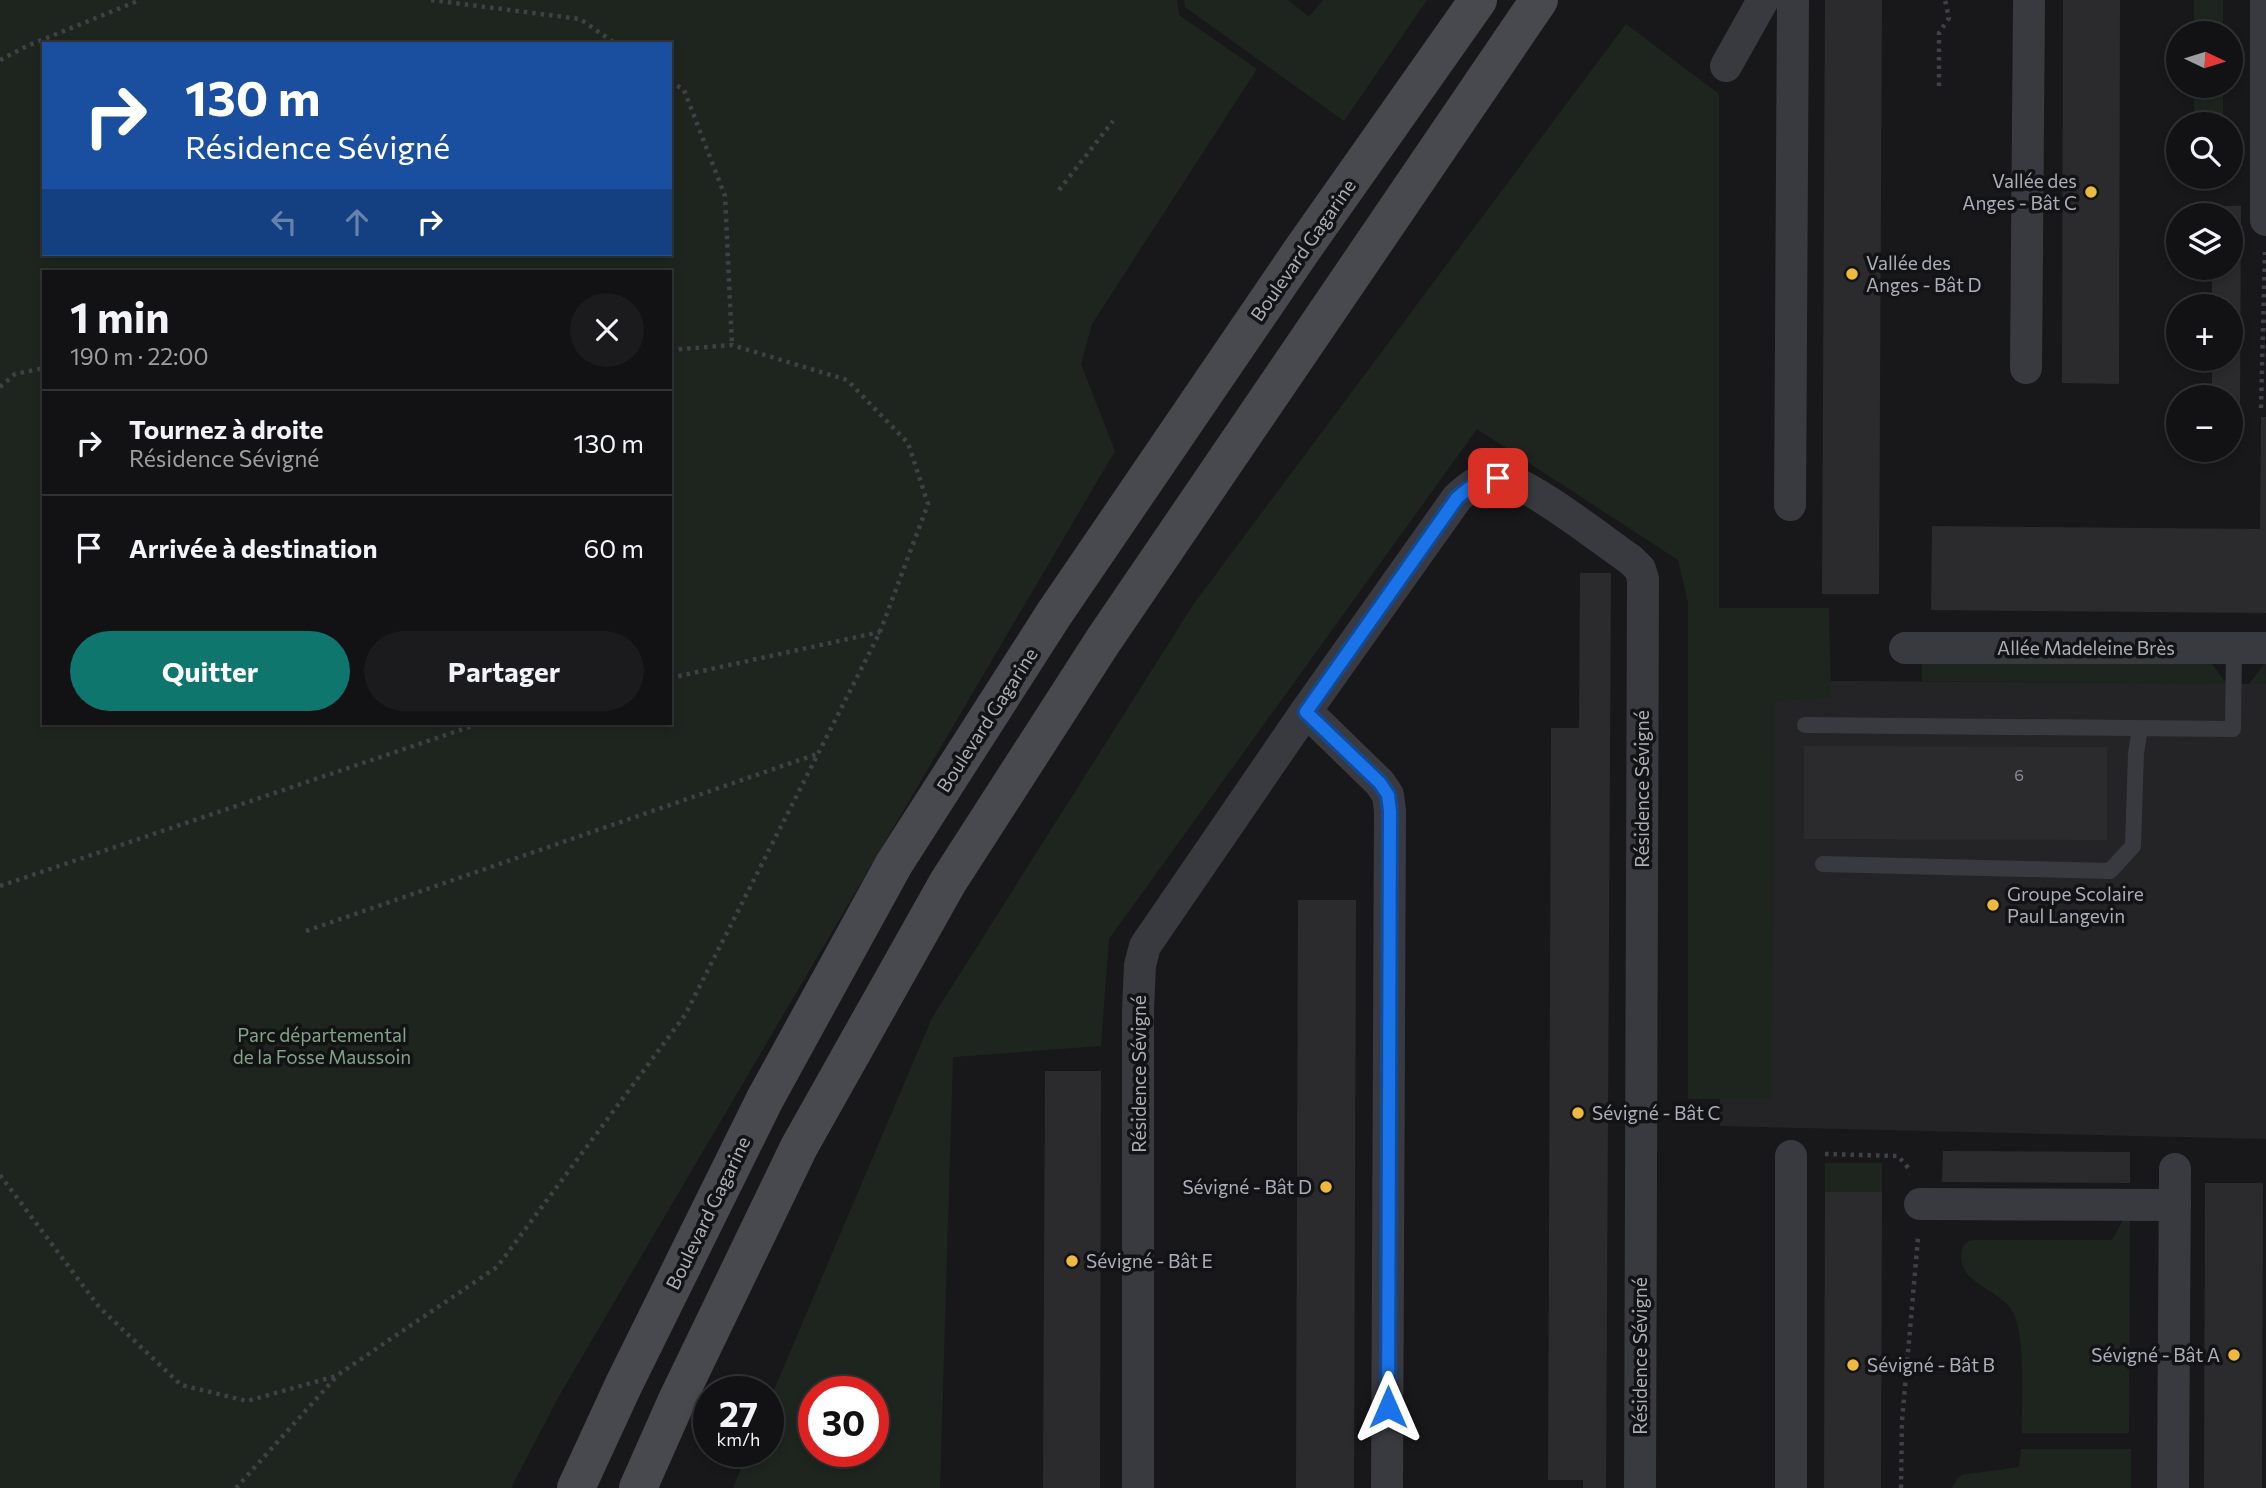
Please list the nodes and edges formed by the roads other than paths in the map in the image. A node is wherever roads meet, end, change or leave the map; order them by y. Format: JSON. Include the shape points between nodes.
{"nodes":[{"id":1,"x":1478,"y":0,"type":"edge"},
{"id":2,"x":1539,"y":0,"type":"edge"},
{"id":3,"x":1763,"y":0,"type":"edge"},
{"id":4,"x":1793,"y":0,"type":"edge"},
{"id":5,"x":2029,"y":0,"type":"edge"},
{"id":6,"x":2266,"y":0,"type":"edge"},
{"id":7,"x":1726,"y":65,"type":"dead end"},
{"id":8,"x":2266,"y":220,"type":"edge"},
{"id":9,"x":2026,"y":368,"type":"dead end"},
{"id":10,"x":1790,"y":505,"type":"dead end"},
{"id":11,"x":1905,"y":648,"type":"dead end"},
{"id":12,"x":2234,"y":648,"type":"junction"},
{"id":13,"x":2266,"y":648,"type":"edge"},
{"id":14,"x":1306,"y":712,"type":"junction"},
{"id":15,"x":1805,"y":725,"type":"dead end"},
{"id":16,"x":2140,"y":729,"type":"junction"},
{"id":17,"x":1823,"y":864,"type":"dead end"},
{"id":18,"x":1791,"y":1156,"type":"road end"},
{"id":19,"x":2175,"y":1168,"type":"dead end"},
{"id":20,"x":1920,"y":1204,"type":"road end"},
{"id":21,"x":2175,"y":1205,"type":"junction"},
{"id":22,"x":576,"y":1488,"type":"edge"},
{"id":23,"x":638,"y":1488,"type":"edge"},
{"id":24,"x":1138,"y":1488,"type":"edge"},
{"id":25,"x":1387,"y":1488,"type":"edge"},
{"id":26,"x":1640,"y":1488,"type":"edge"},
{"id":27,"x":1791,"y":1488,"type":"edge"},
{"id":28,"x":2173,"y":1488,"type":"edge"}],
"edges":[{"from":1,"to":22,"type":"main road","name":"Boulevard Gagarine","via":[[1054,614],[894,864],[765,1099]]},
{"from":2,"to":23,"type":"main road","via":[[1103,640],[948,882],[799,1147]]},
{"from":3,"to":7,"type":"street"},
{"from":4,"to":10,"type":"street"},
{"from":5,"to":9,"type":"street"},
{"from":6,"to":8,"type":"street"},
{"from":11,"to":12,"type":"street","name":"Allée Madeleine Brès"},
{"from":12,"to":13,"type":"street","name":"Allée Madeleine Brès"},
{"from":12,"to":16,"type":"lane","via":[[2233,729]]},
{"from":14,"to":24,"type":"street","name":"Résidence Sévigné","via":[[1155,929],[1140,965]]},
{"from":14,"to":25,"type":"street","via":[[1380,783],[1390,811]]},
{"from":14,"to":26,"type":"street","name":"Résidence Sévigné","via":[[1457,498],[1485,479],[1509,479],[1528,489],[1640,569]]},
{"from":15,"to":16,"type":"lane"},
{"from":16,"to":17,"type":"lane","via":[[2133,846],[2110,872]]},
{"from":18,"to":27,"type":"street"},
{"from":19,"to":21,"type":"street"},
{"from":20,"to":21,"type":"street"},
{"from":21,"to":28,"type":"street"}]}
